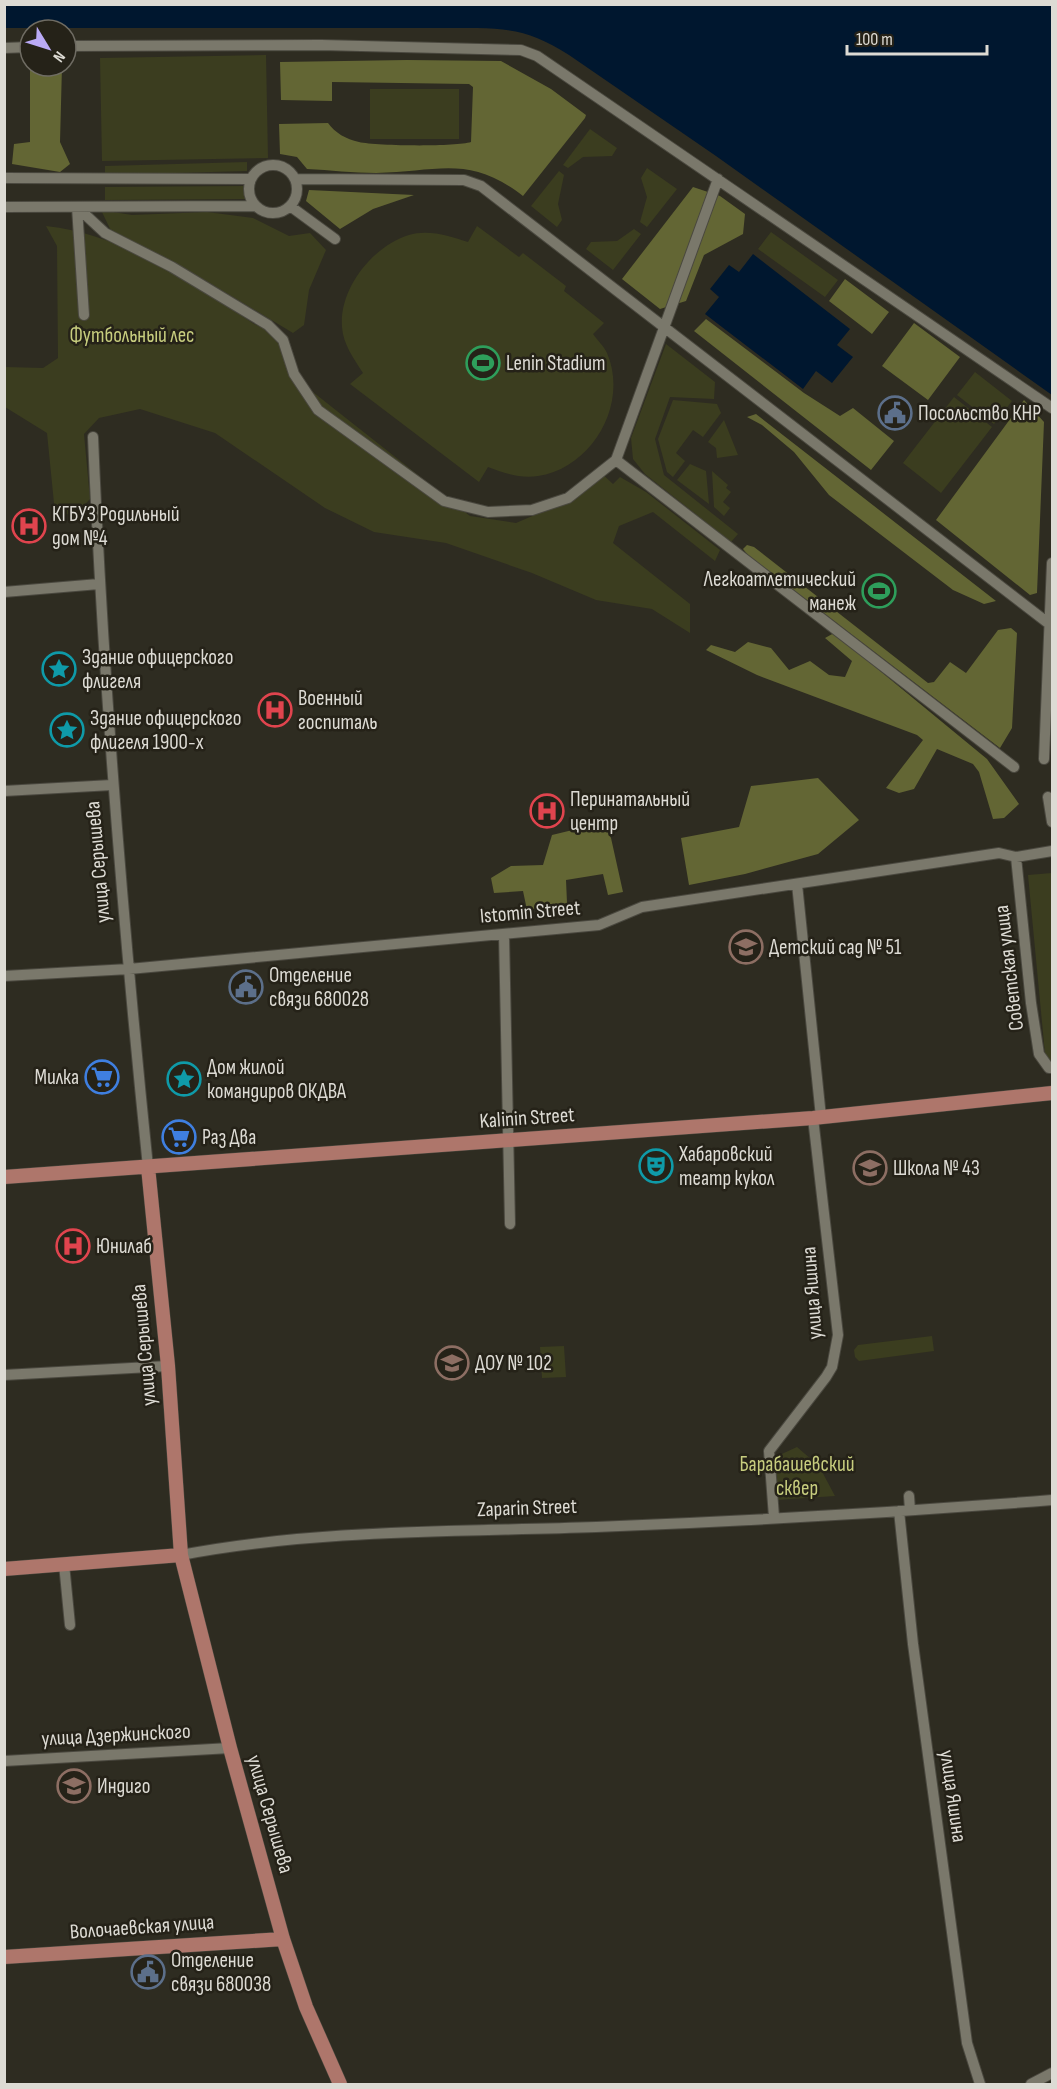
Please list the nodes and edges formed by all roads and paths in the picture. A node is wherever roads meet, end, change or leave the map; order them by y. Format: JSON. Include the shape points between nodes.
{"nodes":[{"id":1,"x":78,"y":46,"type":"edge"},
{"id":2,"x":4,"y":178,"type":"edge"},
{"id":3,"x":250,"y":179,"type":"junction"},
{"id":4,"x":296,"y":180,"type":"junction"},
{"id":5,"x":718,"y":180,"type":"junction"},
{"id":6,"x":255,"y":206,"type":"junction"},
{"id":7,"x":290,"y":206,"type":"junction"},
{"id":8,"x":4,"y":207,"type":"edge"},
{"id":9,"x":77,"y":207,"type":"junction"},
{"id":10,"x":335,"y":239,"type":"dead end"},
{"id":11,"x":84,"y":315,"type":"dead end"},
{"id":12,"x":666,"y":327,"type":"junction"},
{"id":13,"x":1053,"y":408,"type":"edge"},
{"id":14,"x":93,"y":436,"type":"dead end"},
{"id":15,"x":616,"y":460,"type":"junction"},
{"id":16,"x":1053,"y":563,"type":"edge"},
{"id":17,"x":99,"y":584,"type":"junction"},
{"id":18,"x":4,"y":592,"type":"edge"},
{"id":19,"x":1048,"y":623,"type":"junction"},
{"id":20,"x":1044,"y":759,"type":"dead end"},
{"id":21,"x":1014,"y":767,"type":"dead end"},
{"id":22,"x":112,"y":785,"type":"junction"},
{"id":23,"x":4,"y":791,"type":"edge"},
{"id":24,"x":1048,"y":797,"type":"dead end"},
{"id":25,"x":1053,"y":822,"type":"edge"},
{"id":26,"x":1053,"y":851,"type":"edge"},
{"id":27,"x":1016,"y":857,"type":"junction"},
{"id":28,"x":797,"y":884,"type":"junction"},
{"id":29,"x":504,"y":934,"type":"junction"},
{"id":30,"x":129,"y":969,"type":"junction"},
{"id":31,"x":4,"y":976,"type":"edge"},
{"id":32,"x":1053,"y":1068,"type":"edge"},
{"id":33,"x":1053,"y":1093,"type":"edge"},
{"id":34,"x":817,"y":1117,"type":"junction"},
{"id":35,"x":509,"y":1140,"type":"junction"},
{"id":36,"x":148,"y":1167,"type":"junction"},
{"id":37,"x":4,"y":1177,"type":"edge"},
{"id":38,"x":510,"y":1224,"type":"dead end"},
{"id":39,"x":168,"y":1366,"type":"junction"},
{"id":40,"x":4,"y":1375,"type":"edge"},
{"id":41,"x":909,"y":1496,"type":"dead end"},
{"id":42,"x":1053,"y":1500,"type":"edge"},
{"id":43,"x":904,"y":1510,"type":"junction"},
{"id":44,"x":774,"y":1517,"type":"junction"},
{"id":45,"x":181,"y":1555,"type":"junction"},
{"id":46,"x":64,"y":1564,"type":"junction"},
{"id":47,"x":4,"y":1569,"type":"edge"},
{"id":48,"x":70,"y":1625,"type":"dead end"},
{"id":49,"x":230,"y":1748,"type":"junction"},
{"id":50,"x":4,"y":1761,"type":"edge"},
{"id":51,"x":283,"y":1939,"type":"junction"},
{"id":52,"x":4,"y":1957,"type":"edge"},
{"id":53,"x":1053,"y":2073,"type":"edge"},
{"id":54,"x":340,"y":2085,"type":"edge"},
{"id":55,"x":980,"y":2085,"type":"edge"},
{"id":56,"x":1030,"y":2085,"type":"edge"}],
"edges":[{"from":1,"to":5,"type":"street","via":[[321,45],[521,50],[537,56]]},
{"from":2,"to":3,"type":"street"},
{"from":3,"to":4,"type":"street","via":[[256,170],[273,164],[291,172]]},
{"from":3,"to":6,"type":"street","via":[[250,198]]},
{"from":4,"to":7,"type":"street","via":[[296,198]]},
{"from":4,"to":12,"type":"street","via":[[474,182]]},
{"from":5,"to":12,"type":"street"},
{"from":5,"to":13,"type":"street"},
{"from":6,"to":7,"type":"street","via":[[272,213]]},
{"from":6,"to":9,"type":"street"},
{"from":7,"to":10,"type":"street"},
{"from":8,"to":9,"type":"street"},
{"from":9,"to":11,"type":"street"},
{"from":9,"to":15,"type":"street","via":[[105,233],[172,267],[268,325],[283,340],[294,374],[318,410],[444,501],[488,512],[532,510],[568,498]]},
{"from":12,"to":15,"type":"street"},
{"from":12,"to":19,"type":"street"},
{"from":14,"to":17,"type":"street","name":"улица Серышева"},
{"from":15,"to":21,"type":"street"},
{"from":16,"to":19,"type":"street"},
{"from":17,"to":18,"type":"street"},
{"from":17,"to":22,"type":"street","name":"улица Серышева"},
{"from":19,"to":20,"type":"street"},
{"from":22,"to":23,"type":"street"},
{"from":22,"to":30,"type":"street","name":"улица Серышева"},
{"from":24,"to":25,"type":"street"},
{"from":26,"to":27,"type":"street","name":"Istomin Street"},
{"from":27,"to":28,"type":"street","name":"Istomin Street","via":[[999,853]]},
{"from":27,"to":32,"type":"street","name":"Советская улица","via":[[1039,1054]]},
{"from":28,"to":29,"type":"street","name":"Istomin Street","via":[[642,907],[599,925]]},
{"from":28,"to":34,"type":"street","name":"улица Яшина"},
{"from":29,"to":30,"type":"street","name":"Istomin Street"},
{"from":29,"to":35,"type":"street"},
{"from":30,"to":31,"type":"street","name":"Istomin Street"},
{"from":30,"to":36,"type":"street","name":"улица Серышева"},
{"from":33,"to":34,"type":"main road","name":"Kalinin Street"},
{"from":34,"to":35,"type":"main road","name":"Kalinin Street"},
{"from":34,"to":44,"type":"street","name":"улица Яшина","via":[[838,1335],[832,1367],[770,1451]]},
{"from":35,"to":36,"type":"main road","name":"Kalinin Street"},
{"from":35,"to":38,"type":"street"},
{"from":36,"to":37,"type":"main road","name":"Kalinin Street"},
{"from":36,"to":39,"type":"main road","name":"улица Серышева"},
{"from":39,"to":40,"type":"street"},
{"from":39,"to":45,"type":"main road","name":"улица Серышева"},
{"from":41,"to":43,"type":"street","name":"улица Яшина"},
{"from":42,"to":43,"type":"street","name":"Zaparin Street"},
{"from":43,"to":44,"type":"street","name":"Zaparin Street"},
{"from":43,"to":55,"type":"street","name":"улица Яшина","via":[[913,1644],[967,2043]]},
{"from":44,"to":45,"type":"street","name":"Zaparin Street","via":[[298,1540]]},
{"from":45,"to":46,"type":"main road","name":"Zaparin Street"},
{"from":45,"to":49,"type":"main road","name":"улица Серышева"},
{"from":46,"to":47,"type":"main road","name":"Zaparin Street"},
{"from":46,"to":48,"type":"street"},
{"from":49,"to":50,"type":"street","name":"улица Дзержинского"},
{"from":49,"to":51,"type":"main road","name":"улица Серышева"},
{"from":51,"to":52,"type":"main road","name":"Волочаевская улица"},
{"from":51,"to":54,"type":"main road","name":"улица Серышева","via":[[306,2007]]},
{"from":53,"to":56,"type":"street"}]}
